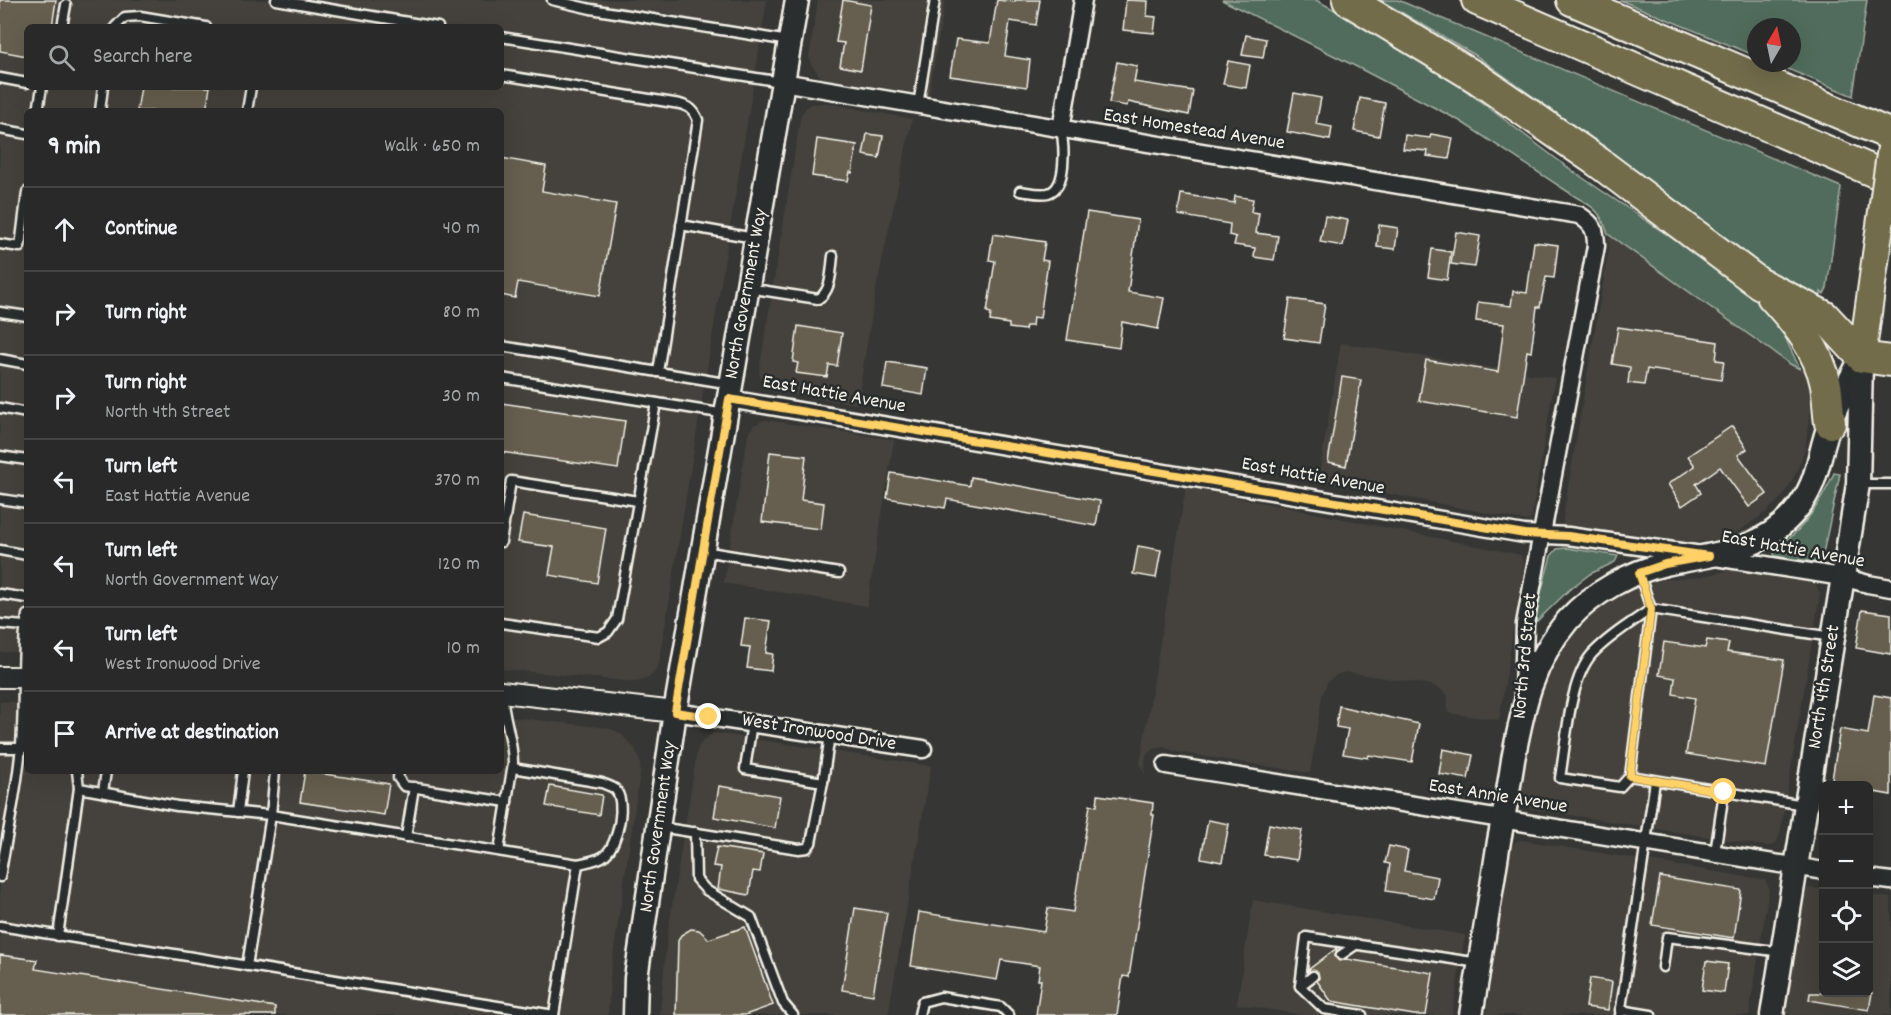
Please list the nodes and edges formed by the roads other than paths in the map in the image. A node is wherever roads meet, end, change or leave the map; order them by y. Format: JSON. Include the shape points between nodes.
{"nodes":[{"id":1,"x":276,"y":0,"type":"edge"},
{"id":2,"x":552,"y":0,"type":"edge"},
{"id":3,"x":796,"y":0,"type":"edge"},
{"id":4,"x":935,"y":0,"type":"edge"},
{"id":5,"x":1083,"y":0,"type":"edge"},
{"id":6,"x":1348,"y":0,"type":"edge"},
{"id":7,"x":1477,"y":0,"type":"edge"},
{"id":8,"x":1572,"y":0,"type":"edge"},
{"id":9,"x":66,"y":5,"type":"dead end"},
{"id":10,"x":63,"y":24,"type":"edge"},
{"id":11,"x":118,"y":24,"type":"edge"},
{"id":12,"x":189,"y":24,"type":"edge"},
{"id":13,"x":420,"y":24,"type":"edge"},
{"id":14,"x":504,"y":37,"type":"edge"},
{"id":15,"x":790,"y":41,"type":"junction"},
{"id":16,"x":504,"y":76,"type":"edge"},
{"id":17,"x":0,"y":78,"type":"edge"},
{"id":18,"x":24,"y":82,"type":"edge"},
{"id":19,"x":782,"y":82,"type":"junction"},
{"id":20,"x":42,"y":90,"type":"edge"},
{"id":21,"x":103,"y":90,"type":"edge"},
{"id":22,"x":250,"y":90,"type":"edge"},
{"id":23,"x":918,"y":105,"type":"junction"},
{"id":24,"x":38,"y":108,"type":"edge"},
{"id":25,"x":100,"y":108,"type":"edge"},
{"id":26,"x":248,"y":108,"type":"edge"},
{"id":27,"x":0,"y":129,"type":"edge"},
{"id":28,"x":1061,"y":129,"type":"junction"},
{"id":29,"x":24,"y":133,"type":"edge"},
{"id":30,"x":1891,"y":135,"type":"edge"},
{"id":31,"x":1891,"y":148,"type":"edge"},
{"id":32,"x":1891,"y":179,"type":"edge"},
{"id":33,"x":1020,"y":191,"type":"dead end"},
{"id":34,"x":24,"y":216,"type":"edge"},
{"id":35,"x":681,"y":225,"type":"junction"},
{"id":36,"x":1594,"y":228,"type":"joint"},
{"id":37,"x":756,"y":238,"type":"junction"},
{"id":38,"x":0,"y":244,"type":"edge"},
{"id":39,"x":833,"y":256,"type":"dead end"},
{"id":40,"x":1760,"y":283,"type":"junction"},
{"id":41,"x":748,"y":288,"type":"junction"},
{"id":42,"x":0,"y":312,"type":"edge"},
{"id":43,"x":24,"y":316,"type":"edge"},
{"id":44,"x":504,"y":346,"type":"edge"},
{"id":45,"x":1862,"y":357,"type":"junction"},
{"id":46,"x":0,"y":359,"type":"edge"},
{"id":47,"x":1891,"y":362,"type":"edge"},
{"id":48,"x":24,"y":363,"type":"edge"},
{"id":49,"x":658,"y":372,"type":"junction"},
{"id":50,"x":504,"y":378,"type":"edge"},
{"id":51,"x":729,"y":399,"type":"junction"},
{"id":52,"x":656,"y":403,"type":"junction"},
{"id":53,"x":0,"y":408,"type":"edge"},
{"id":54,"x":24,"y":412,"type":"edge"},
{"id":55,"x":1830,"y":423,"type":"junction"},
{"id":56,"x":0,"y":456,"type":"edge"},
{"id":57,"x":24,"y":460,"type":"edge"},
{"id":58,"x":504,"y":480,"type":"edge"},
{"id":59,"x":511,"y":481,"type":"junction"},
{"id":60,"x":1858,"y":484,"type":"junction"},
{"id":61,"x":1891,"y":484,"type":"edge"},
{"id":62,"x":0,"y":499,"type":"edge"},
{"id":63,"x":638,"y":501,"type":"junction"},
{"id":64,"x":24,"y":503,"type":"edge"},
{"id":65,"x":504,"y":524,"type":"edge"},
{"id":66,"x":1541,"y":534,"type":"junction"},
{"id":67,"x":0,"y":550,"type":"edge"},
{"id":68,"x":703,"y":551,"type":"junction"},
{"id":69,"x":24,"y":554,"type":"edge"},
{"id":70,"x":1709,"y":556,"type":"junction"},
{"id":71,"x":839,"y":573,"type":"dead end"},
{"id":72,"x":1639,"y":573,"type":"junction"},
{"id":73,"x":1842,"y":577,"type":"junction"},
{"id":74,"x":1891,"y":588,"type":"edge"},
{"id":75,"x":0,"y":594,"type":"edge"},
{"id":76,"x":24,"y":598,"type":"edge"},
{"id":77,"x":1651,"y":609,"type":"junction"},
{"id":78,"x":504,"y":623,"type":"edge"},
{"id":79,"x":0,"y":624,"type":"edge"},
{"id":80,"x":24,"y":626,"type":"edge"},
{"id":81,"x":24,"y":634,"type":"edge"},
{"id":82,"x":1834,"y":638,"type":"junction"},
{"id":83,"x":24,"y":668,"type":"edge"},
{"id":84,"x":0,"y":677,"type":"edge"},
{"id":85,"x":24,"y":677,"type":"edge"},
{"id":86,"x":504,"y":692,"type":"edge"},
{"id":87,"x":1523,"y":706,"type":"junction"},
{"id":88,"x":675,"y":712,"type":"junction"},
{"id":89,"x":504,"y":718,"type":"edge"},
{"id":90,"x":752,"y":723,"type":"junction"},
{"id":91,"x":831,"y":735,"type":"junction"},
{"id":92,"x":0,"y":748,"type":"edge"},
{"id":93,"x":24,"y":748,"type":"edge"},
{"id":94,"x":923,"y":749,"type":"dead end"},
{"id":95,"x":1166,"y":765,"type":"dead end"},
{"id":96,"x":513,"y":768,"type":"junction"},
{"id":97,"x":77,"y":774,"type":"edge"},
{"id":98,"x":106,"y":774,"type":"edge"},
{"id":99,"x":243,"y":774,"type":"edge"},
{"id":100,"x":275,"y":774,"type":"edge"},
{"id":101,"x":399,"y":774,"type":"edge"},
{"id":102,"x":1630,"y":776,"type":"junction"},
{"id":103,"x":1655,"y":781,"type":"junction"},
{"id":104,"x":823,"y":782,"type":"junction"},
{"id":105,"x":79,"y":788,"type":"junction"},
{"id":106,"x":414,"y":788,"type":"junction"},
{"id":107,"x":103,"y":792,"type":"junction"},
{"id":108,"x":1724,"y":792,"type":"junction"},
{"id":109,"x":507,"y":802,"type":"junction"},
{"id":110,"x":1806,"y":806,"type":"junction"},
{"id":111,"x":238,"y":812,"type":"junction"},
{"id":112,"x":272,"y":815,"type":"junction"},
{"id":113,"x":1503,"y":819,"type":"junction"},
{"id":114,"x":659,"y":826,"type":"junction"},
{"id":115,"x":695,"y":832,"type":"junction"},
{"id":116,"x":406,"y":837,"type":"junction"},
{"id":117,"x":1646,"y":843,"type":"junction"},
{"id":118,"x":499,"y":851,"type":"junction"},
{"id":119,"x":1715,"y":854,"type":"junction"},
{"id":120,"x":578,"y":864,"type":"junction"},
{"id":121,"x":1796,"y":866,"type":"junction"},
{"id":122,"x":1819,"y":870,"type":"edge"},
{"id":123,"x":0,"y":877,"type":"edge"},
{"id":124,"x":1873,"y":879,"type":"edge"},
{"id":125,"x":1891,"y":881,"type":"edge"},
{"id":126,"x":0,"y":926,"type":"edge"},
{"id":127,"x":58,"y":936,"type":"junction"},
{"id":128,"x":1357,"y":944,"type":"junction"},
{"id":129,"x":1782,"y":952,"type":"junction"},
{"id":130,"x":1341,"y":955,"type":"dead end"},
{"id":131,"x":1480,"y":963,"type":"junction"},
{"id":132,"x":247,"y":966,"type":"junction"},
{"id":133,"x":1663,"y":967,"type":"dead end"},
{"id":134,"x":1314,"y":976,"type":"dead end"},
{"id":135,"x":1300,"y":986,"type":"junction"},
{"id":136,"x":1620,"y":1012,"type":"edge"},
{"id":137,"x":554,"y":1015,"type":"edge"},
{"id":138,"x":635,"y":1015,"type":"edge"},
{"id":139,"x":793,"y":1015,"type":"edge"},
{"id":140,"x":919,"y":1015,"type":"edge"},
{"id":141,"x":1009,"y":1015,"type":"edge"},
{"id":142,"x":1362,"y":1015,"type":"edge"},
{"id":143,"x":1471,"y":1015,"type":"edge"},
{"id":144,"x":1651,"y":1015,"type":"edge"},
{"id":145,"x":1772,"y":1015,"type":"edge"}],
"edges":[{"from":1,"to":13,"type":"lane"},
{"from":2,"to":15,"type":"lane"},
{"from":3,"to":15,"type":"main road","name":"North Government Way"},
{"from":4,"to":23,"type":"lane"},
{"from":5,"to":28,"type":"street"},
{"from":6,"to":40,"type":"highway","via":[[1477,78]]},
{"from":7,"to":32,"type":"highway"},
{"from":8,"to":30,"type":"highway"},
{"from":9,"to":10,"type":"lane"},
{"from":11,"to":12,"type":"lane","via":[[125,17],[140,16]]},
{"from":14,"to":19,"type":"lane"},
{"from":15,"to":19,"type":"main road","name":"North Government Way"},
{"from":16,"to":35,"type":"lane","via":[[689,107],[698,120]]},
{"from":17,"to":18,"type":"lane"},
{"from":19,"to":23,"type":"street","name":"East Homestead Avenue"},
{"from":19,"to":37,"type":"main road","name":"North Government Way"},
{"from":20,"to":24,"type":"lane"},
{"from":21,"to":25,"type":"lane"},
{"from":22,"to":26,"type":"lane"},
{"from":23,"to":28,"type":"street","name":"East Homestead Avenue"},
{"from":27,"to":29,"type":"lane"},
{"from":28,"to":33,"type":"lane","via":[[1065,147],[1058,188],[1042,194]]},
{"from":28,"to":36,"type":"street","name":"East Homestead Avenue","via":[[1579,215]]},
{"from":31,"to":45,"type":"main road","name":"North 4th Street","bridge":true},
{"from":34,"to":38,"type":"lane","via":[[20,247]]},
{"from":35,"to":37,"type":"lane"},
{"from":35,"to":49,"type":"lane"},
{"from":36,"to":66,"type":"street","name":"North 3rd Street","via":[[1596,246]]},
{"from":37,"to":41,"type":"main road","name":"North Government Way"},
{"from":39,"to":41,"type":"lane","via":[[828,290],[818,299]]},
{"from":40,"to":45,"type":"highway","via":[[1824,316]]},
{"from":40,"to":55,"type":"highway","via":[[1807,340],[1825,383]]},
{"from":41,"to":51,"type":"main road","name":"North Government Way"},
{"from":42,"to":43,"type":"lane"},
{"from":44,"to":49,"type":"lane"},
{"from":45,"to":47,"type":"highway"},
{"from":45,"to":55,"type":"main road","name":"North 4th Street"},
{"from":45,"to":60,"type":"main road","name":"North 4th Street"},
{"from":46,"to":48,"type":"lane"},
{"from":49,"to":51,"type":"lane"},
{"from":50,"to":52,"type":"lane"},
{"from":51,"to":52,"type":"lane"},
{"from":51,"to":66,"type":"street","name":"East Hattie Avenue"},
{"from":51,"to":68,"type":"main road","name":"North Government Way"},
{"from":52,"to":63,"type":"lane"},
{"from":53,"to":54,"type":"lane"},
{"from":55,"to":70,"type":"main road","name":"North 4th Street","via":[[1812,483],[1793,514],[1761,540]]},
{"from":56,"to":57,"type":"lane"},
{"from":58,"to":59,"type":"lane"},
{"from":59,"to":63,"type":"lane"},
{"from":59,"to":65,"type":"lane"},
{"from":60,"to":61,"type":"lane"},
{"from":60,"to":73,"type":"main road","name":"North 4th Street"},
{"from":62,"to":64,"type":"lane"},
{"from":63,"to":78,"type":"lane","via":[[617,619],[608,632],[599,637]]},
{"from":66,"to":70,"type":"street","name":"East Hattie Avenue"},
{"from":66,"to":87,"type":"street","name":"North 3rd Street","via":[[1525,624]]},
{"from":67,"to":69,"type":"lane"},
{"from":68,"to":71,"type":"lane"},
{"from":68,"to":88,"type":"main road","name":"North Government Way"},
{"from":70,"to":72,"type":"main road","name":"North 4th Street"},
{"from":70,"to":73,"type":"street","name":"East Hattie Avenue"},
{"from":72,"to":77,"type":"lane"},
{"from":72,"to":87,"type":"main road","name":"North 4th Street","via":[[1604,591],[1568,620],[1543,654]]},
{"from":73,"to":74,"type":"street","name":"East Hattie Avenue"},
{"from":73,"to":82,"type":"main road","name":"North 4th Street"},
{"from":75,"to":76,"type":"lane"},
{"from":77,"to":82,"type":"lane"},
{"from":77,"to":102,"type":"lane"},
{"from":77,"to":102,"type":"lane","via":[[1612,636],[1586,664],[1577,681],[1560,778],[1620,787]]},
{"from":79,"to":80,"type":"lane"},
{"from":81,"to":83,"type":"lane"},
{"from":82,"to":110,"type":"main road","name":"North 4th Street"},
{"from":84,"to":85,"type":"street"},
{"from":86,"to":88,"type":"street","name":"West Ironwood Drive"},
{"from":87,"to":113,"type":"main road","name":"North 3rd Street"},
{"from":88,"to":90,"type":"street","name":"West Ironwood Drive"},
{"from":88,"to":114,"type":"main road","name":"North Government Way"},
{"from":89,"to":96,"type":"lane"},
{"from":90,"to":91,"type":"street","name":"West Ironwood Drive"},
{"from":90,"to":104,"type":"lane","via":[[746,769]]},
{"from":91,"to":94,"type":"street","name":"West Ironwood Drive"},
{"from":91,"to":104,"type":"lane"},
{"from":92,"to":93,"type":"lane"},
{"from":93,"to":123,"type":"lane"},
{"from":95,"to":113,"type":"street","name":"East Annie Avenue"},
{"from":96,"to":109,"type":"lane"},
{"from":96,"to":120,"type":"lane","via":[[602,783],[617,791],[621,802],[612,848],[602,858]]},
{"from":97,"to":105,"type":"lane"},
{"from":98,"to":107,"type":"lane"},
{"from":99,"to":111,"type":"lane"},
{"from":100,"to":112,"type":"lane"},
{"from":101,"to":106,"type":"lane","via":[[400,783]]},
{"from":102,"to":103,"type":"lane"},
{"from":103,"to":108,"type":"lane"},
{"from":103,"to":117,"type":"lane"},
{"from":104,"to":115,"type":"lane","via":[[807,848]]},
{"from":105,"to":107,"type":"lane"},
{"from":105,"to":127,"type":"lane"},
{"from":106,"to":109,"type":"lane"},
{"from":106,"to":116,"type":"lane"},
{"from":107,"to":111,"type":"lane","via":[[177,806]]},
{"from":108,"to":110,"type":"lane"},
{"from":108,"to":119,"type":"lane"},
{"from":109,"to":118,"type":"lane"},
{"from":110,"to":121,"type":"main road","name":"North 4th Street"},
{"from":111,"to":112,"type":"lane"},
{"from":112,"to":116,"type":"lane"},
{"from":112,"to":132,"type":"lane"},
{"from":113,"to":117,"type":"street","name":"East Annie Avenue"},
{"from":113,"to":131,"type":"main road","name":"North 3rd Street"},
{"from":114,"to":115,"type":"lane"},
{"from":114,"to":138,"type":"main road","name":"North Government Way","via":[[636,978]]},
{"from":115,"to":139,"type":"lane","via":[[696,879],[706,890],[751,917],[783,1003]]},
{"from":116,"to":118,"type":"lane"},
{"from":117,"to":119,"type":"street","name":"East Annie Avenue"},
{"from":117,"to":136,"type":"lane"},
{"from":118,"to":120,"type":"lane"},
{"from":119,"to":121,"type":"street","name":"East Annie Avenue"},
{"from":120,"to":137,"type":"lane"},
{"from":121,"to":122,"type":"street","name":"East Annie Avenue"},
{"from":121,"to":129,"type":"main road","name":"North 4th Street"},
{"from":124,"to":125,"type":"street"},
{"from":126,"to":127,"type":"lane"},
{"from":127,"to":132,"type":"lane"},
{"from":128,"to":130,"type":"lane"},
{"from":128,"to":131,"type":"lane"},
{"from":128,"to":135,"type":"lane","via":[[1306,937]]},
{"from":129,"to":133,"type":"lane","via":[[1667,937]]},
{"from":129,"to":145,"type":"main road","name":"North 4th Street"},
{"from":131,"to":143,"type":"main road","name":"North 3rd Street"},
{"from":132,"to":137,"type":"lane"},
{"from":134,"to":135,"type":"lane"},
{"from":135,"to":142,"type":"lane","via":[[1324,1009]]},
{"from":136,"to":144,"type":"lane"},
{"from":140,"to":141,"type":"lane","via":[[922,1002],[940,997],[1001,1007]]}]}
